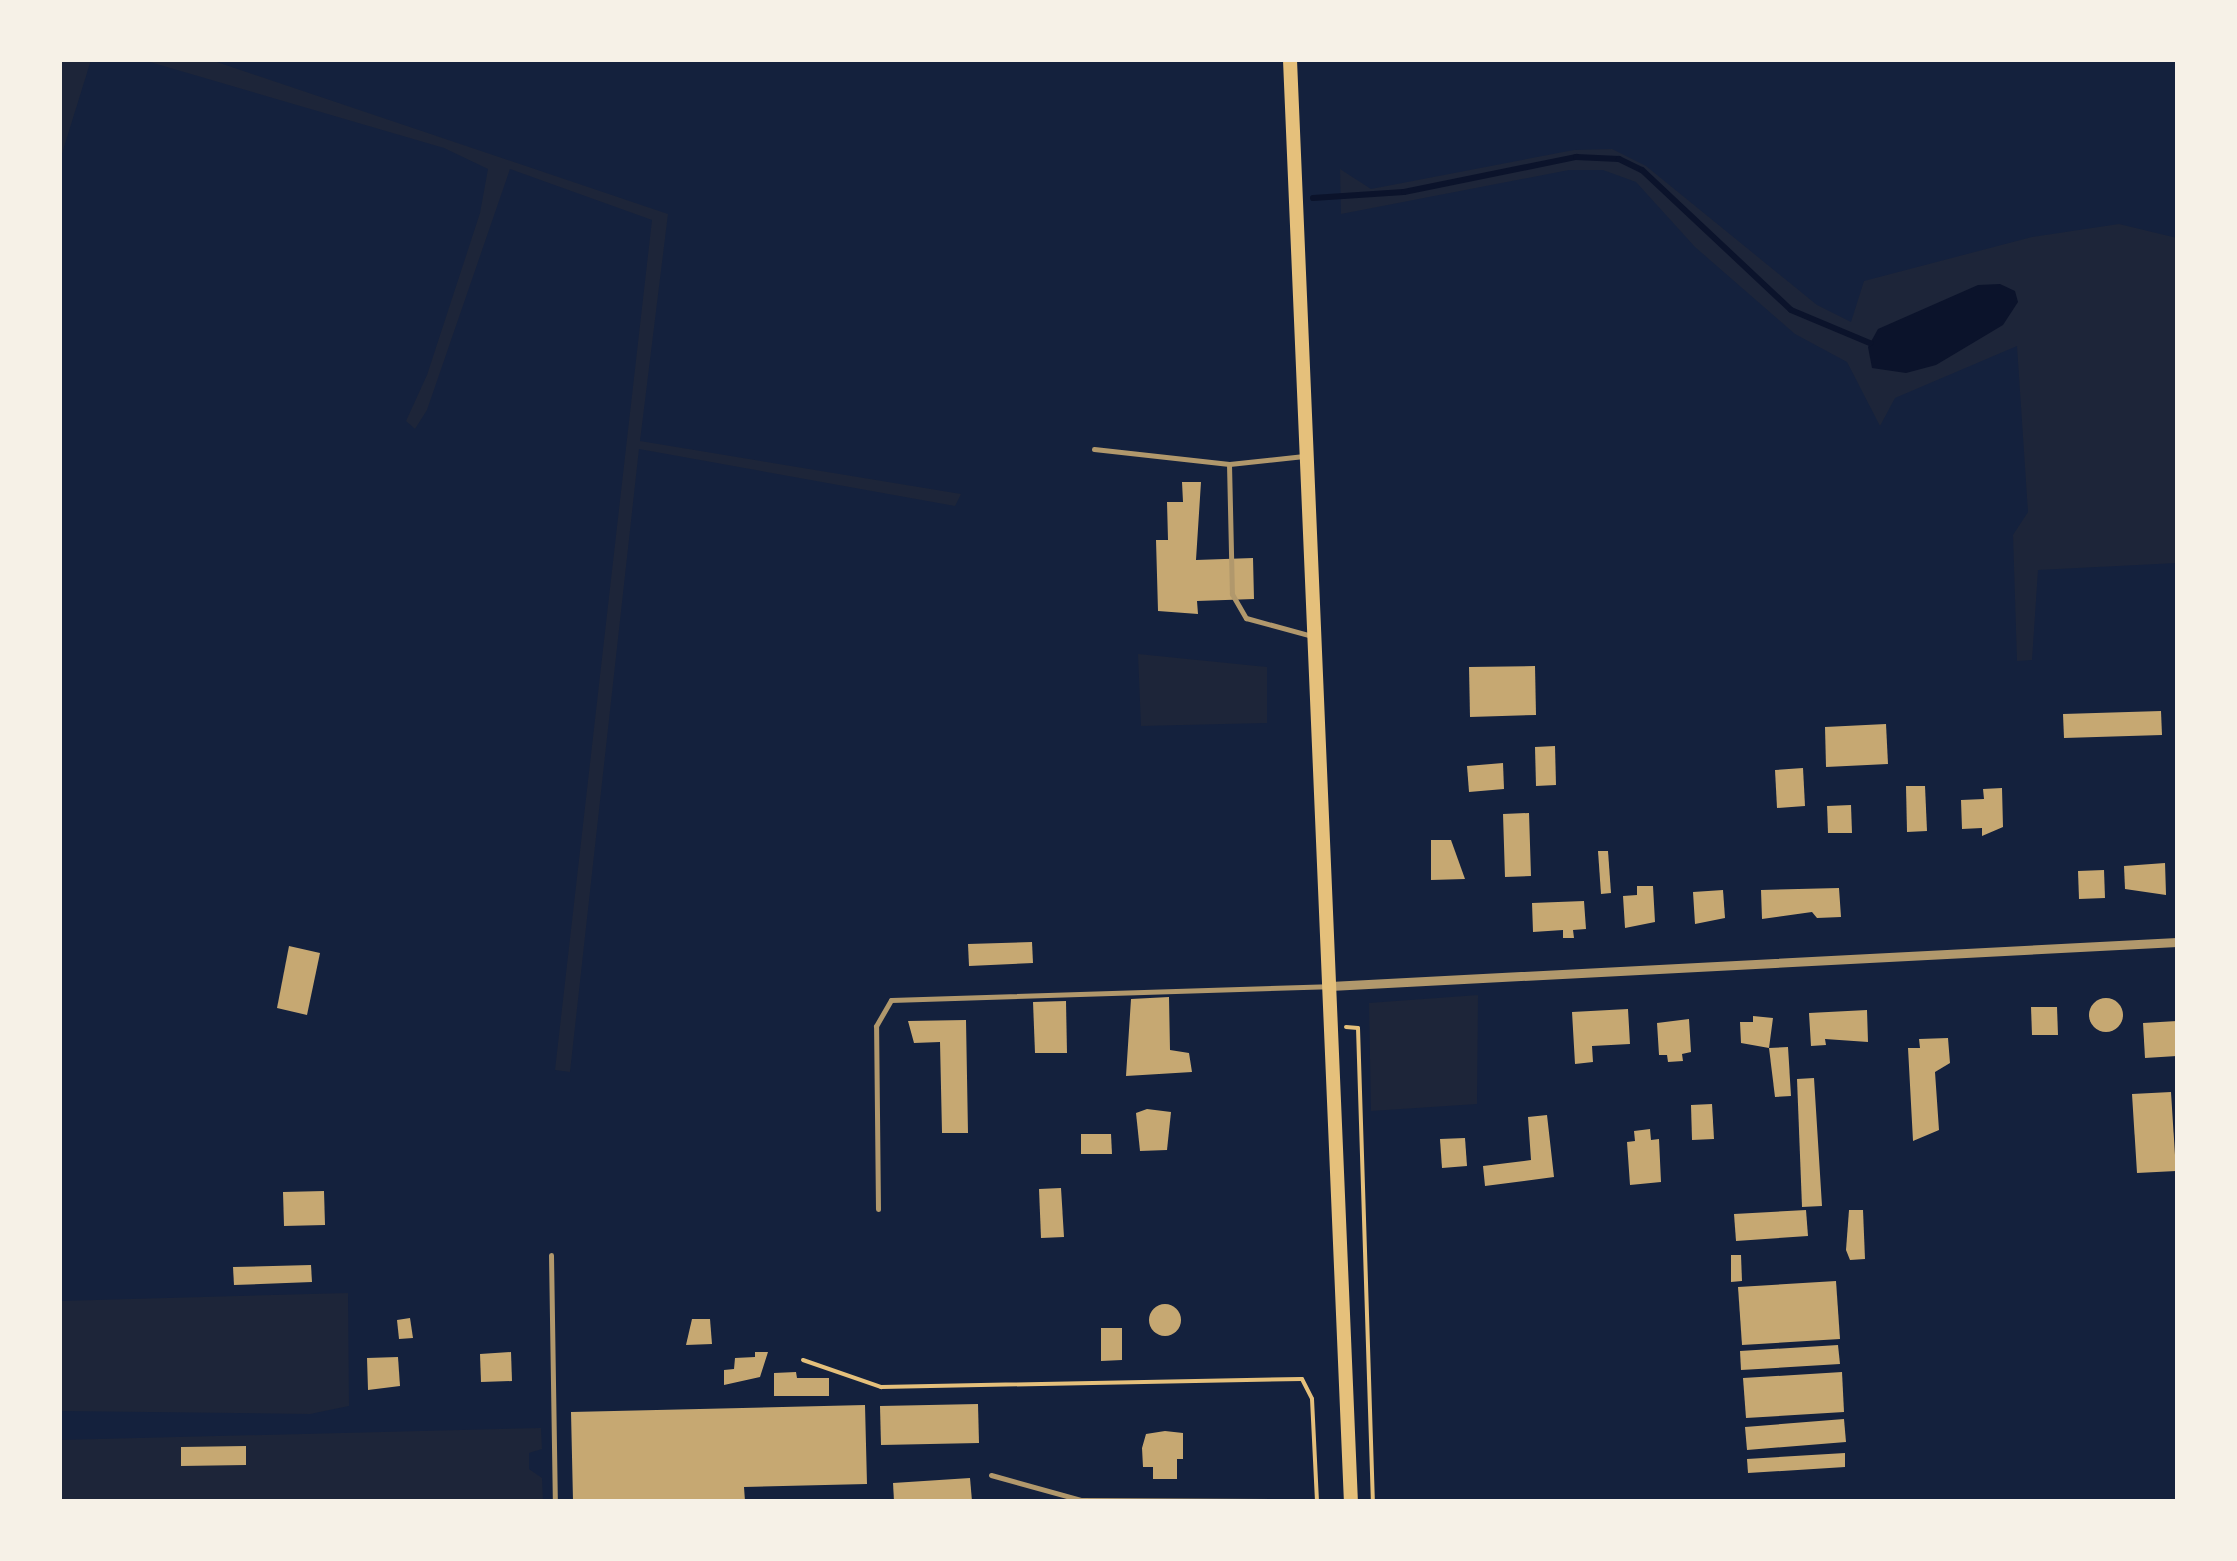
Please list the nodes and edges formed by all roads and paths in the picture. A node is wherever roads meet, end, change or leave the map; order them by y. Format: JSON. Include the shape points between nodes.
{"nodes":[{"id":1,"x":1290,"y":60,"type":"edge"},
{"id":2,"x":1094,"y":450,"type":"dead end"},
{"id":3,"x":1307,"y":455,"type":"junction"},
{"id":4,"x":1228,"y":464,"type":"junction"},
{"id":5,"x":1315,"y":637,"type":"junction"},
{"id":6,"x":2177,"y":942,"type":"edge"},
{"id":7,"x":1330,"y":986,"type":"junction"},
{"id":8,"x":1332,"y":1027,"type":"junction"},
{"id":9,"x":878,"y":1209,"type":"dead end"},
{"id":10,"x":551,"y":1255,"type":"dead end"},
{"id":11,"x":803,"y":1360,"type":"dead end"},
{"id":12,"x":991,"y":1474,"type":"dead end"},
{"id":13,"x":555,"y":1501,"type":"edge"},
{"id":14,"x":1273,"y":1501,"type":"edge"},
{"id":15,"x":1318,"y":1501,"type":"edge"},
{"id":16,"x":1351,"y":1501,"type":"edge"},
{"id":17,"x":1373,"y":1501,"type":"edge"}],
"edges":[{"from":1,"to":3,"type":"main road"},
{"from":2,"to":4,"type":"lane"},
{"from":3,"to":4,"type":"lane"},
{"from":3,"to":5,"type":"main road"},
{"from":4,"to":5,"type":"lane","via":[[1236,607],[1261,624]]},
{"from":5,"to":7,"type":"main road"},
{"from":6,"to":7,"type":"street"},
{"from":7,"to":8,"type":"main road"},
{"from":7,"to":9,"type":"lane","via":[[891,1000],[876,1026]]},
{"from":8,"to":16,"type":"main road"},
{"from":8,"to":17,"type":"path","via":[[1358,1028]]},
{"from":10,"to":13,"type":"lane"},
{"from":11,"to":15,"type":"path","via":[[881,1387],[1302,1378],[1312,1399]]},
{"from":12,"to":14,"type":"lane","via":[[1081,1500]]}]}
